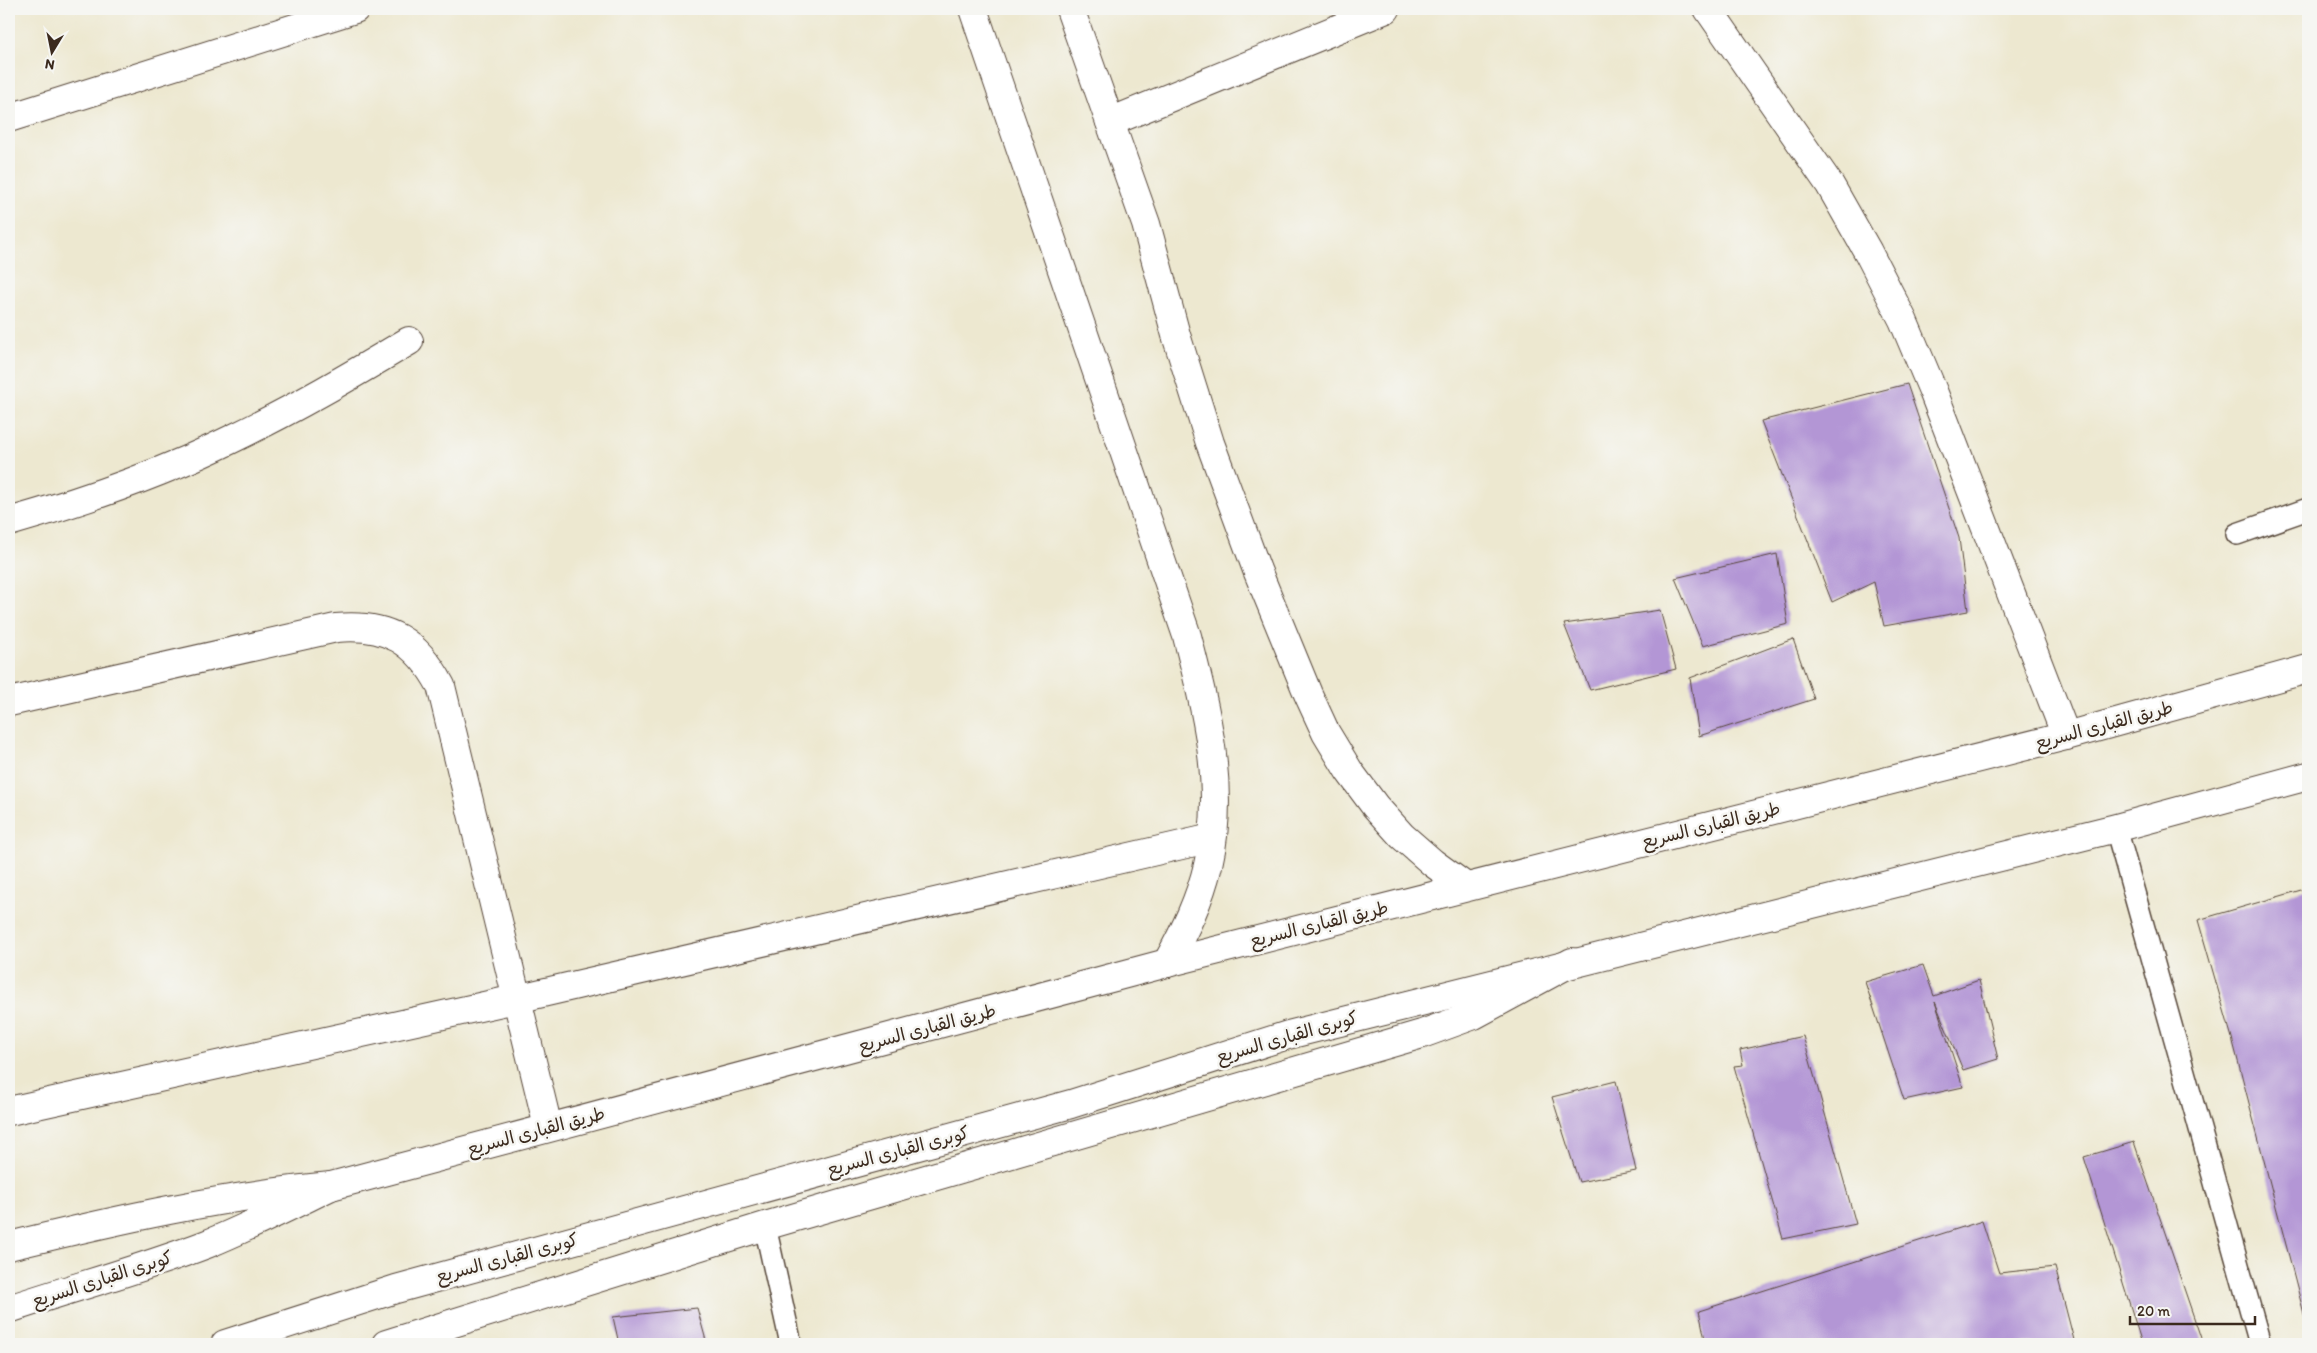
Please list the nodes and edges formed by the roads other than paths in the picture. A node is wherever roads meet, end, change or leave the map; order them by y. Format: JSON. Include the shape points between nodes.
{"nodes":[{"id":1,"x":354,"y":9,"type":"edge"},
{"id":2,"x":973,"y":9,"type":"edge"},
{"id":3,"x":1070,"y":9,"type":"edge"},
{"id":4,"x":1386,"y":9,"type":"edge"},
{"id":5,"x":1708,"y":9,"type":"edge"},
{"id":6,"x":9,"y":118,"type":"edge"},
{"id":7,"x":1110,"y":122,"type":"junction"},
{"id":8,"x":409,"y":341,"type":"dead end"},
{"id":9,"x":2308,"y":509,"type":"edge"},
{"id":10,"x":9,"y":522,"type":"edge"},
{"id":11,"x":2237,"y":534,"type":"dead end"},
{"id":12,"x":2308,"y":669,"type":"edge"},
{"id":13,"x":9,"y":702,"type":"edge"},
{"id":14,"x":2066,"y":736,"type":"junction"},
{"id":15,"x":2308,"y":776,"type":"edge"},
{"id":16,"x":2116,"y":828,"type":"junction"},
{"id":17,"x":1212,"y":838,"type":"junction"},
{"id":18,"x":1466,"y":887,"type":"junction"},
{"id":19,"x":1572,"y":962,"type":"junction"},
{"id":20,"x":1167,"y":963,"type":"junction"},
{"id":21,"x":516,"y":999,"type":"junction"},
{"id":22,"x":9,"y":1111,"type":"edge"},
{"id":23,"x":548,"y":1127,"type":"junction"},
{"id":24,"x":331,"y":1186,"type":"junction"},
{"id":25,"x":765,"y":1226,"type":"junction"},
{"id":26,"x":9,"y":1246,"type":"edge"},
{"id":27,"x":9,"y":1309,"type":"edge"},
{"id":28,"x":443,"y":1336,"type":"edge"},
{"id":29,"x":225,"y":1344,"type":"edge"},
{"id":30,"x":386,"y":1344,"type":"edge"},
{"id":31,"x":791,"y":1344,"type":"edge"},
{"id":32,"x":2260,"y":1344,"type":"edge"}],
"edges":[{"from":1,"to":6,"type":"main road"},
{"from":2,"to":17,"type":"main road","via":[[1187,636],[1202,695],[1212,755],[1216,792]]},
{"from":3,"to":7,"type":"main road"},
{"from":4,"to":7,"type":"main road"},
{"from":5,"to":14,"type":"main road","via":[[1830,185],[1903,320]]},
{"from":7,"to":18,"type":"main road","via":[[1146,224],[1210,443],[1257,570],[1326,733],[1349,771],[1402,836]]},
{"from":8,"to":10,"type":"main road","via":[[323,392],[235,438],[144,478]]},
{"from":9,"to":11,"type":"lane"},
{"from":12,"to":14,"type":"main road","name":"طريق القبارى السريع"},
{"from":13,"to":21,"type":"main road","via":[[336,628],[356,626],[396,636],[415,648],[430,665],[441,686]]},
{"from":14,"to":18,"type":"main road","name":"طريق القبارى السريع"},
{"from":15,"to":16,"type":"main road"},
{"from":16,"to":19,"type":"main road"},
{"from":16,"to":32,"type":"lane"},
{"from":17,"to":20,"type":"main road","via":[[1198,900]]},
{"from":17,"to":21,"type":"main road"},
{"from":18,"to":20,"type":"main road","name":"طريق القبارى السريع"},
{"from":19,"to":25,"type":"main road","via":[[1474,1014],[1422,1034]]},
{"from":19,"to":29,"type":"main road","name":"كوبرى القبارى السريع","via":[[1288,1035],[1071,1104],[396,1288]]},
{"from":20,"to":23,"type":"main road","name":"طريق القبارى السريع"},
{"from":21,"to":22,"type":"main road"},
{"from":21,"to":23,"type":"main road"},
{"from":23,"to":24,"type":"main road","name":"طريق القبارى السريع"},
{"from":24,"to":26,"type":"main road","via":[[185,1205]]},
{"from":24,"to":27,"type":"main road","name":"كوبرى القبارى السريع","via":[[208,1243]]},
{"from":25,"to":28,"type":"main road"},
{"from":25,"to":31,"type":"lane"},
{"from":28,"to":30,"type":"main road"}]}
